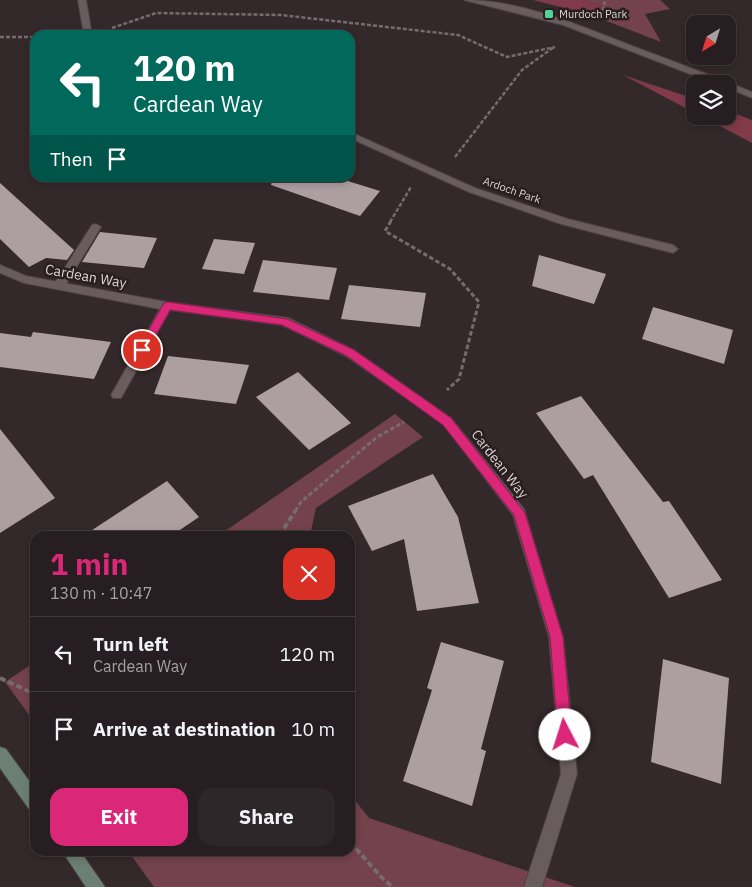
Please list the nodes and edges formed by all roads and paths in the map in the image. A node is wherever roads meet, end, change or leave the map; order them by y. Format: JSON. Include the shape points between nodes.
{"nodes":[{"id":1,"x":82,"y":0,"type":"edge"},
{"id":2,"x":468,"y":0,"type":"edge"},
{"id":3,"x":581,"y":28,"type":"junction"},
{"id":4,"x":111,"y":29,"type":"dead end"},
{"id":5,"x":87,"y":30,"type":"edge"},
{"id":6,"x":0,"y":37,"type":"edge"},
{"id":7,"x":30,"y":37,"type":"edge"},
{"id":8,"x":555,"y":47,"type":"junction"},
{"id":9,"x":703,"y":75,"type":"edge"},
{"id":10,"x":736,"y":88,"type":"edge"},
{"id":11,"x":752,"y":95,"type":"edge"},
{"id":12,"x":355,"y":137,"type":"edge"},
{"id":13,"x":423,"y":168,"type":"junction"},
{"id":14,"x":441,"y":176,"type":"junction"},
{"id":15,"x":96,"y":227,"type":"dead end"},
{"id":16,"x":673,"y":248,"type":"dead end"},
{"id":17,"x":0,"y":270,"type":"edge"},
{"id":18,"x":59,"y":286,"type":"junction"},
{"id":19,"x":168,"y":306,"type":"junction"},
{"id":20,"x":118,"y":395,"type":"dead end"},
{"id":21,"x":428,"y":408,"type":"junction"},
{"id":22,"x":282,"y":531,"type":"edge"},
{"id":23,"x":0,"y":678,"type":"edge"},
{"id":24,"x":30,"y":692,"type":"edge"},
{"id":25,"x":0,"y":755,"type":"edge"},
{"id":26,"x":30,"y":796,"type":"edge"},
{"id":27,"x":355,"y":848,"type":"edge"},
{"id":28,"x":74,"y":856,"type":"edge"},
{"id":29,"x":96,"y":887,"type":"edge"},
{"id":30,"x":394,"y":887,"type":"edge"},
{"id":31,"x":533,"y":887,"type":"edge"}],
"edges":[{"from":1,"to":5,"type":"street"},
{"from":2,"to":3,"type":"street","via":[[528,12]]},
{"from":3,"to":8,"type":"path"},
{"from":3,"to":9,"type":"street"},
{"from":4,"to":8,"type":"path","via":[[156,13],[281,15],[458,35],[507,57]]},
{"from":6,"to":7,"type":"path"},
{"from":8,"to":14,"type":"path","via":[[522,70]]},
{"from":10,"to":11,"type":"street"},
{"from":12,"to":13,"type":"street","name":"Ardoch Park"},
{"from":13,"to":14,"type":"street","name":"Ardoch Park"},
{"from":13,"to":21,"type":"path","via":[[385,231],[450,269],[479,302],[458,379]]},
{"from":14,"to":16,"type":"street","name":"Ardoch Park","via":[[565,222]]},
{"from":15,"to":18,"type":"street"},
{"from":17,"to":18,"type":"street","name":"Cardean Way"},
{"from":18,"to":19,"type":"street","name":"Cardean Way"},
{"from":19,"to":20,"type":"street"},
{"from":19,"to":21,"type":"street","name":"Cardean Way","via":[[284,321],[350,353]]},
{"from":21,"to":22,"type":"path","via":[[377,438],[340,467],[301,502]]},
{"from":21,"to":31,"type":"street","name":"Cardean Way","via":[[447,421],[519,513],[556,637],[569,774]]},
{"from":23,"to":24,"type":"path"},
{"from":25,"to":26,"type":"street"},
{"from":27,"to":30,"type":"path"},
{"from":28,"to":29,"type":"street"}]}
